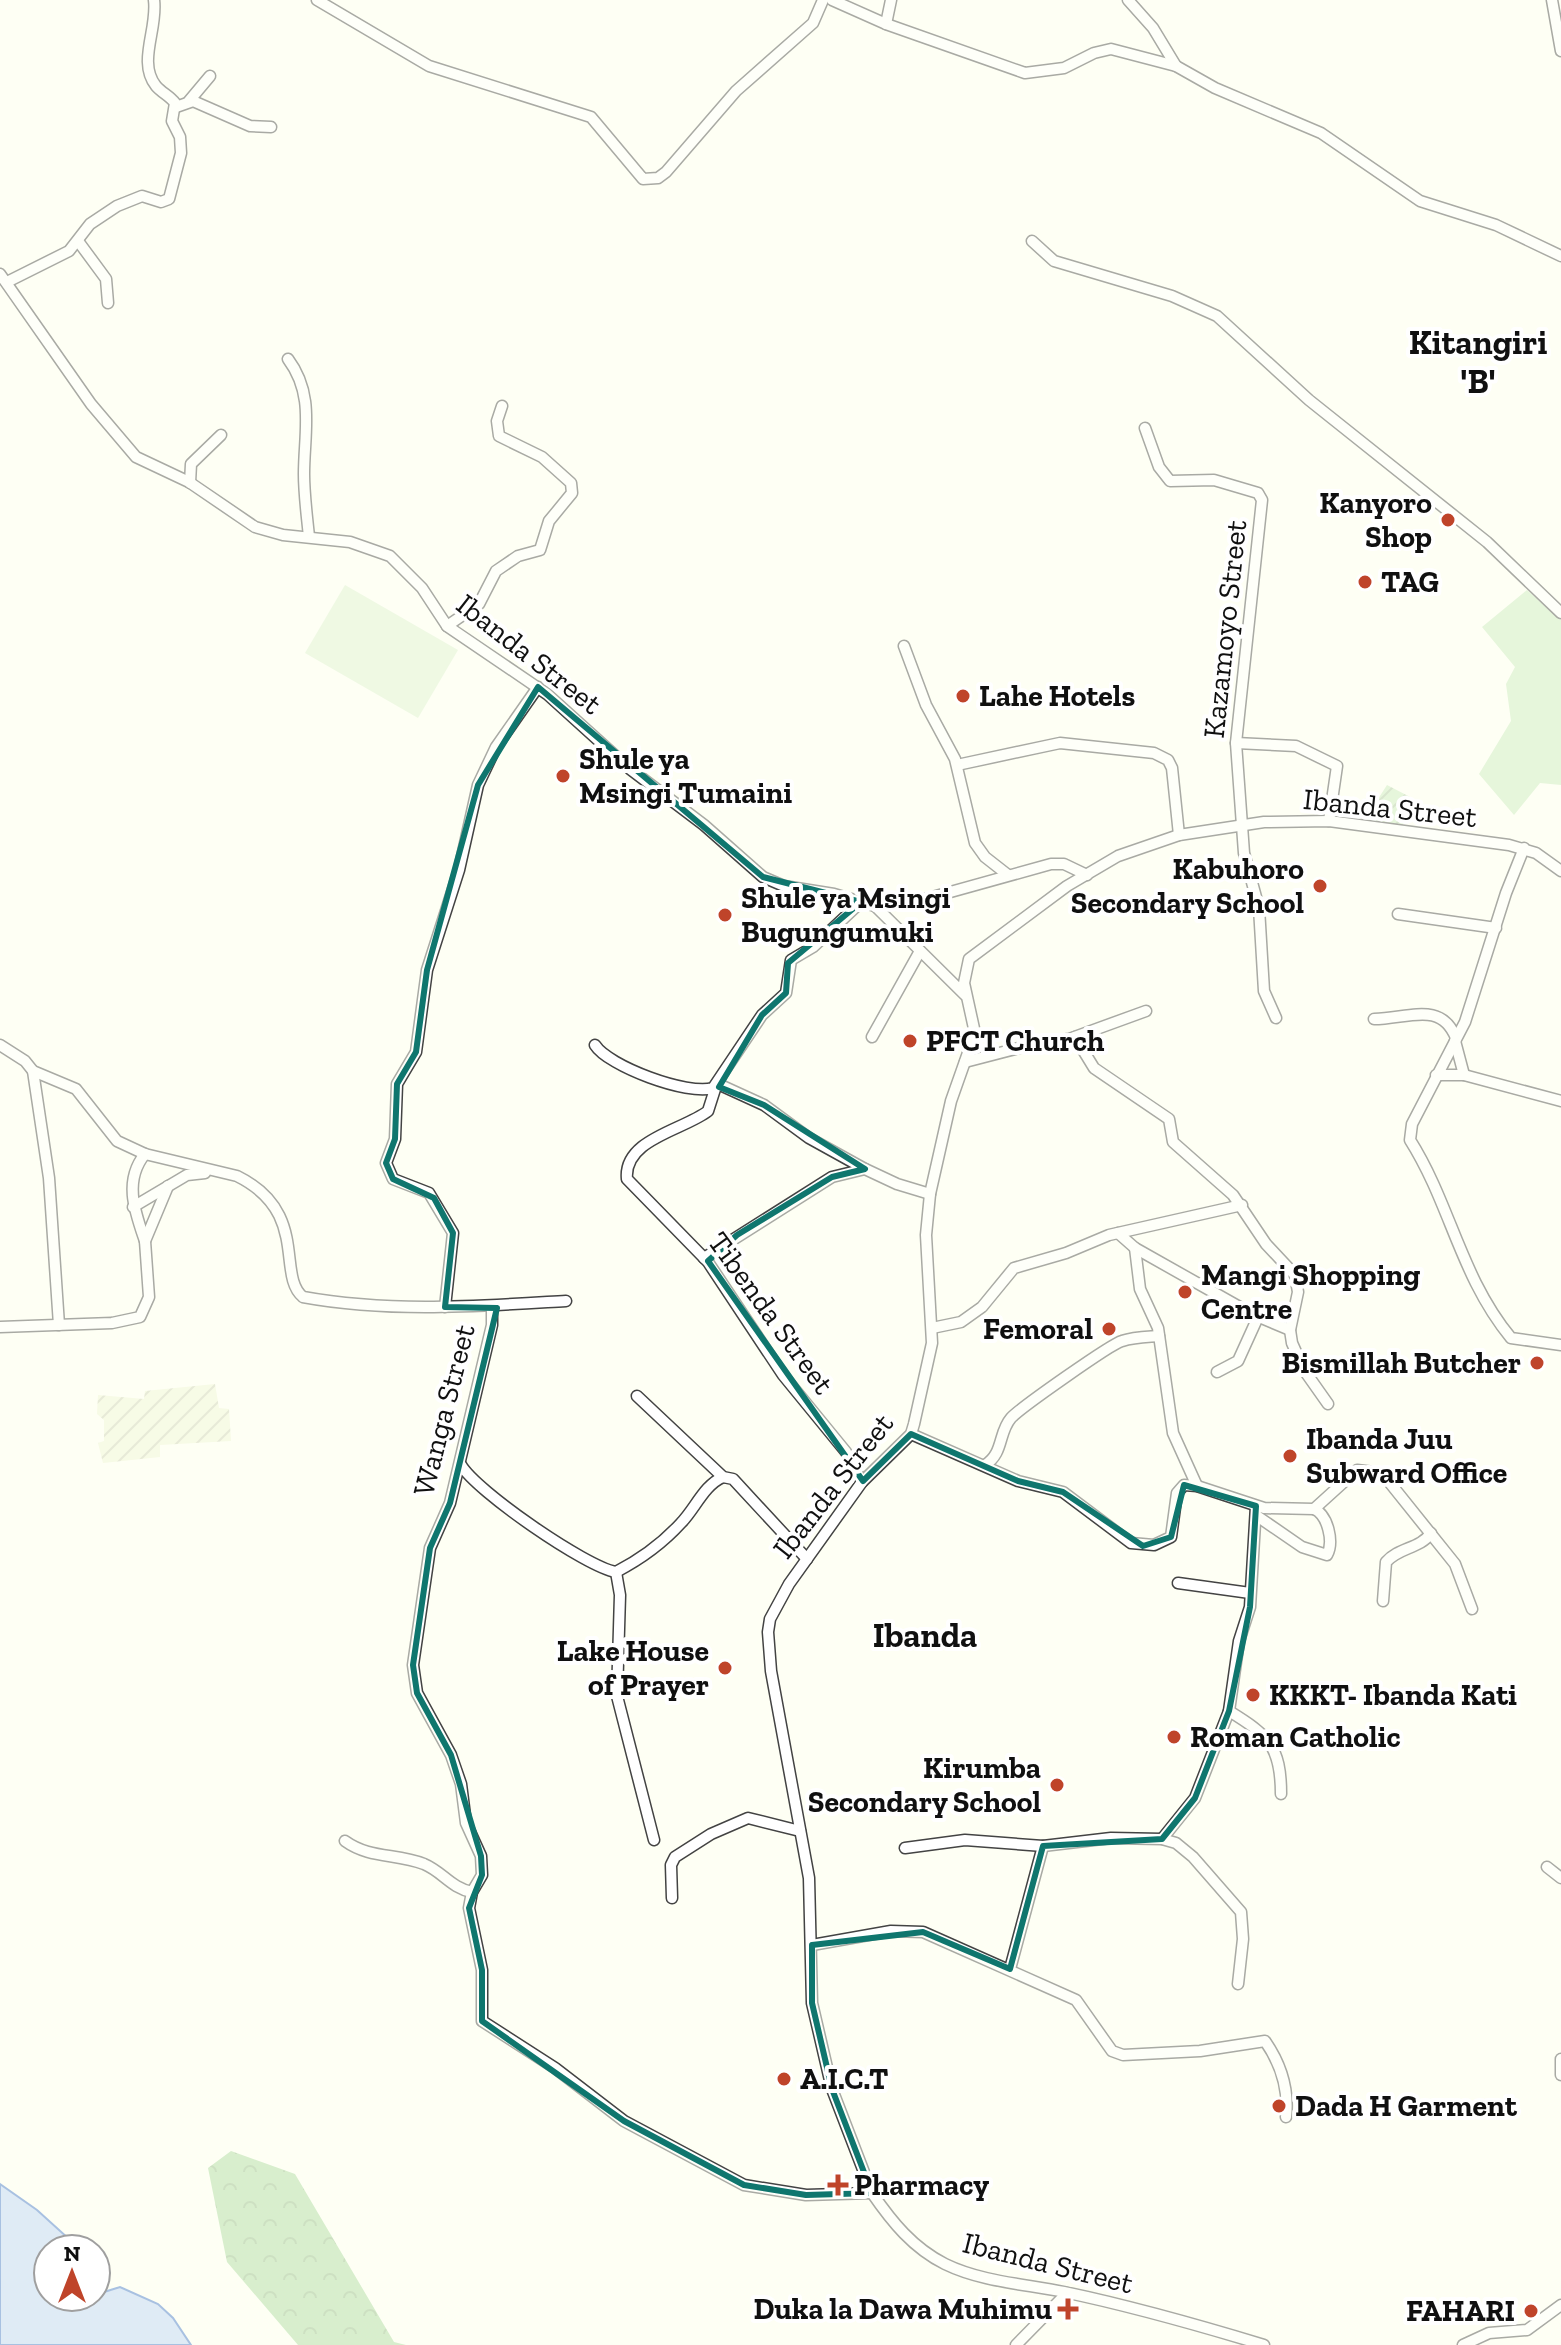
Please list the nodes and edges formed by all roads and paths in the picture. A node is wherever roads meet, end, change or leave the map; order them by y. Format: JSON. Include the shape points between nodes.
{"nodes":[{"id":1,"x":154,"y":0,"type":"edge"},
{"id":2,"x":317,"y":0,"type":"edge"},
{"id":3,"x":823,"y":0,"type":"edge"},
{"id":4,"x":832,"y":0,"type":"edge"},
{"id":5,"x":891,"y":0,"type":"edge"},
{"id":6,"x":1128,"y":0,"type":"edge"},
{"id":7,"x":1552,"y":0,"type":"edge"},
{"id":8,"x":886,"y":24,"type":"junction"},
{"id":9,"x":1561,"y":51,"type":"edge"},
{"id":10,"x":1176,"y":66,"type":"junction"},
{"id":11,"x":210,"y":76,"type":"dead end"},
{"id":12,"x":189,"y":101,"type":"junction"},
{"id":13,"x":176,"y":107,"type":"junction"},
{"id":14,"x":271,"y":127,"type":"dead end"},
{"id":15,"x":78,"y":241,"type":"junction"},
{"id":16,"x":1032,"y":241,"type":"dead end"},
{"id":17,"x":86,"y":251,"type":"junction"},
{"id":18,"x":62,"y":254,"type":"junction"},
{"id":19,"x":1561,"y":256,"type":"edge"},
{"id":20,"x":3,"y":278,"type":"edge"},
{"id":21,"x":108,"y":303,"type":"dead end"},
{"id":22,"x":288,"y":359,"type":"dead end"},
{"id":23,"x":502,"y":406,"type":"dead end"},
{"id":24,"x":1145,"y":428,"type":"dead end"},
{"id":25,"x":221,"y":435,"type":"dead end"},
{"id":26,"x":190,"y":483,"type":"junction"},
{"id":27,"x":309,"y":537,"type":"junction"},
{"id":28,"x":1561,"y":613,"type":"edge"},
{"id":29,"x":447,"y":626,"type":"junction"},
{"id":30,"x":904,"y":646,"type":"dead end"},
{"id":31,"x":538,"y":687,"type":"junction"},
{"id":32,"x":1236,"y":743,"type":"junction"},
{"id":33,"x":957,"y":765,"type":"junction"},
{"id":34,"x":1329,"y":821,"type":"junction"},
{"id":35,"x":1245,"y":825,"type":"junction"},
{"id":36,"x":1179,"y":835,"type":"junction"},
{"id":37,"x":1524,"y":848,"type":"junction"},
{"id":38,"x":1561,"y":871,"type":"edge"},
{"id":39,"x":1008,"y":875,"type":"junction"},
{"id":40,"x":1087,"y":875,"type":"junction"},
{"id":41,"x":861,"y":902,"type":"junction"},
{"id":42,"x":875,"y":906,"type":"junction"},
{"id":43,"x":1398,"y":914,"type":"dead end"},
{"id":44,"x":1496,"y":928,"type":"junction"},
{"id":45,"x":920,"y":951,"type":"junction"},
{"id":46,"x":965,"y":995,"type":"junction"},
{"id":47,"x":1146,"y":1011,"type":"dead end"},
{"id":48,"x":1276,"y":1018,"type":"dead end"},
{"id":49,"x":1374,"y":1019,"type":"dead end"},
{"id":50,"x":872,"y":1037,"type":"dead end"},
{"id":51,"x":1075,"y":1037,"type":"junction"},
{"id":52,"x":1456,"y":1040,"type":"junction"},
{"id":53,"x":0,"y":1045,"type":"edge"},
{"id":54,"x":595,"y":1045,"type":"dead end"},
{"id":55,"x":965,"y":1062,"type":"junction"},
{"id":56,"x":33,"y":1071,"type":"junction"},
{"id":57,"x":1436,"y":1075,"type":"junction"},
{"id":58,"x":1464,"y":1075,"type":"junction"},
{"id":59,"x":717,"y":1085,"type":"junction"},
{"id":60,"x":1561,"y":1101,"type":"edge"},
{"id":61,"x":145,"y":1154,"type":"junction"},
{"id":62,"x":865,"y":1169,"type":"junction"},
{"id":63,"x":215,"y":1172,"type":"junction"},
{"id":64,"x":168,"y":1186,"type":"junction"},
{"id":65,"x":930,"y":1194,"type":"junction"},
{"id":66,"x":1242,"y":1205,"type":"junction"},
{"id":67,"x":133,"y":1207,"type":"junction"},
{"id":68,"x":1118,"y":1233,"type":"junction"},
{"id":69,"x":145,"y":1241,"type":"junction"},
{"id":70,"x":1135,"y":1248,"type":"junction"},
{"id":71,"x":704,"y":1258,"type":"junction"},
{"id":72,"x":566,"y":1301,"type":"dead end"},
{"id":73,"x":445,"y":1307,"type":"junction"},
{"id":74,"x":492,"y":1308,"type":"junction"},
{"id":75,"x":1258,"y":1317,"type":"junction"},
{"id":76,"x":59,"y":1325,"type":"junction"},
{"id":77,"x":0,"y":1327,"type":"edge"},
{"id":78,"x":932,"y":1328,"type":"junction"},
{"id":79,"x":1290,"y":1330,"type":"junction"},
{"id":80,"x":1159,"y":1336,"type":"junction"},
{"id":81,"x":1561,"y":1345,"type":"edge"},
{"id":82,"x":1217,"y":1372,"type":"dead end"},
{"id":83,"x":637,"y":1396,"type":"dead end"},
{"id":84,"x":1328,"y":1404,"type":"dead end"},
{"id":85,"x":911,"y":1434,"type":"junction"},
{"id":86,"x":461,"y":1465,"type":"junction"},
{"id":87,"x":985,"y":1465,"type":"junction"},
{"id":88,"x":723,"y":1477,"type":"junction"},
{"id":89,"x":862,"y":1482,"type":"junction"},
{"id":90,"x":1197,"y":1486,"type":"junction"},
{"id":91,"x":1314,"y":1509,"type":"junction"},
{"id":92,"x":1257,"y":1511,"type":"junction"},
{"id":93,"x":1431,"y":1533,"type":"junction"},
{"id":94,"x":807,"y":1559,"type":"junction"},
{"id":95,"x":616,"y":1572,"type":"junction"},
{"id":96,"x":1178,"y":1583,"type":"dead end"},
{"id":97,"x":1250,"y":1593,"type":"junction"},
{"id":98,"x":1383,"y":1601,"type":"dead end"},
{"id":99,"x":1472,"y":1609,"type":"dead end"},
{"id":100,"x":1229,"y":1711,"type":"junction"},
{"id":101,"x":1281,"y":1794,"type":"dead end"},
{"id":102,"x":800,"y":1831,"type":"junction"},
{"id":103,"x":1162,"y":1839,"type":"junction"},
{"id":104,"x":654,"y":1840,"type":"dead end"},
{"id":105,"x":345,"y":1841,"type":"dead end"},
{"id":106,"x":1043,"y":1846,"type":"junction"},
{"id":107,"x":905,"y":1848,"type":"dead end"},
{"id":108,"x":1547,"y":1867,"type":"dead end"},
{"id":109,"x":1561,"y":1878,"type":"edge"},
{"id":110,"x":472,"y":1892,"type":"junction"},
{"id":111,"x":672,"y":1898,"type":"dead end"},
{"id":112,"x":812,"y":1945,"type":"junction"},
{"id":113,"x":1010,"y":1969,"type":"junction"},
{"id":114,"x":1238,"y":1984,"type":"dead end"},
{"id":115,"x":1561,"y":2059,"type":"edge"},
{"id":116,"x":1561,"y":2075,"type":"edge"},
{"id":117,"x":1286,"y":2117,"type":"dead end"},
{"id":118,"x":872,"y":2193,"type":"junction"},
{"id":119,"x":1067,"y":2293,"type":"junction"},
{"id":120,"x":1561,"y":2305,"type":"edge"},
{"id":121,"x":1518,"y":2333,"type":"junction"},
{"id":122,"x":1016,"y":2345,"type":"edge"},
{"id":123,"x":1264,"y":2345,"type":"edge"},
{"id":124,"x":1463,"y":2345,"type":"edge"},
{"id":125,"x":1520,"y":2345,"type":"edge"}],
"edges":[{"from":1,"to":13,"type":"street","via":[[147,70]]},
{"from":2,"to":3,"type":"street","via":[[429,66],[591,117],[643,179],[650,180],[666,172],[736,91],[813,23]]},
{"from":4,"to":8,"type":"street"},
{"from":5,"to":8,"type":"street"},
{"from":6,"to":10,"type":"street"},
{"from":7,"to":9,"type":"street"},
{"from":8,"to":10,"type":"street","via":[[1025,73],[1064,68],[1107,49]]},
{"from":10,"to":19,"type":"street","via":[[1321,133],[1402,192],[1496,225]]},
{"from":11,"to":12,"type":"street"},
{"from":12,"to":13,"type":"street"},
{"from":12,"to":14,"type":"street","via":[[250,126]]},
{"from":13,"to":15,"type":"street","via":[[172,121],[181,153],[169,200],[142,196],[124,203],[99,217]]},
{"from":15,"to":17,"type":"street"},
{"from":15,"to":18,"type":"street"},
{"from":16,"to":28,"type":"street","via":[[1054,261],[1172,296],[1217,316],[1309,400],[1487,542]]},
{"from":17,"to":18,"type":"street"},
{"from":17,"to":21,"type":"street","via":[[106,279]]},
{"from":18,"to":20,"type":"street"},
{"from":20,"to":26,"type":"street","name":"Ibanda Street","via":[[136,457]]},
{"from":22,"to":27,"type":"street","via":[[300,378],[307,408],[304,477]]},
{"from":23,"to":29,"type":"street","via":[[499,436],[542,457],[571,483],[572,493],[549,521],[540,550],[518,556],[496,571],[479,604]]},
{"from":24,"to":32,"type":"street","name":"Kazamoyo Street","via":[[1170,481],[1214,480],[1262,498]]},
{"from":25,"to":26,"type":"street","via":[[191,464]]},
{"from":26,"to":27,"type":"street","name":"Ibanda Street","via":[[255,527]]},
{"from":27,"to":29,"type":"street","name":"Ibanda Street","via":[[350,542],[390,556],[422,588]]},
{"from":29,"to":31,"type":"street","name":"Ibanda Street"},
{"from":30,"to":33,"type":"street"},
{"from":31,"to":41,"type":"street","name":"Ibanda Street","via":[[763,877]]},
{"from":31,"to":73,"type":"street","via":[[496,747],[478,785],[459,870],[427,970],[416,1052],[397,1084],[396,1132],[386,1163],[393,1179],[434,1198],[453,1233]]},
{"from":32,"to":34,"type":"street","via":[[1296,746],[1337,766]]},
{"from":32,"to":35,"type":"street","name":"Kazamoyo Street"},
{"from":33,"to":36,"type":"street","via":[[1060,743],[1154,753],[1172,768]]},
{"from":33,"to":39,"type":"street","via":[[975,843]]},
{"from":34,"to":35,"type":"street","name":"Ibanda Street"},
{"from":34,"to":37,"type":"street","name":"Ibanda Street"},
{"from":35,"to":36,"type":"street","name":"Ibanda Street"},
{"from":35,"to":48,"type":"street","name":"Kazamoyo Street","via":[[1244,853],[1259,908],[1264,991]]},
{"from":36,"to":40,"type":"street","name":"Ibanda Street","via":[[1147,844]]},
{"from":37,"to":38,"type":"street","name":"Ibanda Street"},
{"from":37,"to":44,"type":"street"},
{"from":39,"to":40,"type":"street","via":[[1057,863]]},
{"from":39,"to":42,"type":"street","via":[[918,901]]},
{"from":40,"to":46,"type":"street","name":"Ibanda Street","via":[[969,959]]},
{"from":41,"to":42,"type":"street","name":"Ibanda Street"},
{"from":41,"to":59,"type":"street","via":[[813,947],[791,960],[786,993],[762,1015]]},
{"from":42,"to":45,"type":"street"},
{"from":43,"to":44,"type":"street"},
{"from":44,"to":52,"type":"street"},
{"from":45,"to":46,"type":"street"},
{"from":45,"to":50,"type":"street"},
{"from":46,"to":55,"type":"street","name":"Ibanda Street","via":[[975,1033]]},
{"from":47,"to":51,"type":"street"},
{"from":49,"to":52,"type":"street","via":[[1433,1013],[1451,1025]]},
{"from":51,"to":55,"type":"street"},
{"from":51,"to":66,"type":"street","via":[[1094,1068],[1169,1119],[1173,1142]]},
{"from":52,"to":57,"type":"street"},
{"from":52,"to":58,"type":"street"},
{"from":53,"to":56,"type":"street","name":"Wanga Street"},
{"from":54,"to":59,"type":"street","via":[[603,1058],[667,1085],[694,1090]]},
{"from":55,"to":65,"type":"street","name":"Ibanda Street"},
{"from":56,"to":61,"type":"street","name":"Wanga Street","via":[[76,1089],[112,1137]]},
{"from":56,"to":76,"type":"street","via":[[49,1178]]},
{"from":57,"to":58,"type":"street"},
{"from":57,"to":81,"type":"street","via":[[1412,1124],[1410,1140],[1485,1307],[1511,1338]]},
{"from":58,"to":60,"type":"street"},
{"from":59,"to":62,"type":"street","via":[[764,1105]]},
{"from":59,"to":71,"type":"street","name":"Tibenda Street","via":[[708,1111],[648,1143],[626,1166],[632,1187]]},
{"from":61,"to":63,"type":"street","name":"Wanga Street"},
{"from":61,"to":67,"type":"street","via":[[134,1173]]},
{"from":62,"to":65,"type":"street"},
{"from":62,"to":71,"type":"street","via":[[832,1177]]},
{"from":63,"to":64,"type":"street","via":[[187,1175]]},
{"from":63,"to":73,"type":"street","name":"Wanga Street","via":[[251,1183],[278,1212],[289,1236],[295,1286],[303,1297]]},
{"from":64,"to":67,"type":"street"},
{"from":64,"to":69,"type":"street"},
{"from":65,"to":78,"type":"street","name":"Ibanda Street","via":[[926,1235]]},
{"from":66,"to":68,"type":"street"},
{"from":66,"to":79,"type":"street","via":[[1266,1244],[1295,1275],[1298,1292]]},
{"from":67,"to":69,"type":"street"},
{"from":68,"to":70,"type":"street"},
{"from":68,"to":78,"type":"street","via":[[1014,1268],[982,1307],[961,1322]]},
{"from":69,"to":76,"type":"street","via":[[149,1297],[144,1313],[132,1321]]},
{"from":70,"to":75,"type":"street"},
{"from":70,"to":80,"type":"street","via":[[1140,1289]]},
{"from":71,"to":89,"type":"street","name":"Tibenda Street","via":[[783,1375],[846,1452]]},
{"from":72,"to":74,"type":"street"},
{"from":73,"to":74,"type":"street","name":"Wanga Street"},
{"from":74,"to":86,"type":"street","name":"Wanga Street"},
{"from":75,"to":79,"type":"street"},
{"from":75,"to":82,"type":"street","via":[[1238,1361]]},
{"from":76,"to":77,"type":"street"},
{"from":78,"to":85,"type":"street","name":"Ibanda Street"},
{"from":79,"to":84,"type":"street","via":[[1297,1358]]},
{"from":80,"to":87,"type":"street","via":[[1117,1343],[1046,1390],[1010,1419],[997,1455]]},
{"from":80,"to":90,"type":"street","via":[[1173,1433]]},
{"from":83,"to":88,"type":"street"},
{"from":85,"to":87,"type":"street"},
{"from":85,"to":89,"type":"street","name":"Ibanda Street"},
{"from":86,"to":95,"type":"street","via":[[474,1482],[545,1534],[603,1570]]},
{"from":86,"to":110,"type":"street","name":"Wanga Street","via":[[430,1548],[413,1665],[417,1693],[451,1755],[469,1832],[481,1856],[482,1875]]},
{"from":87,"to":90,"type":"street","via":[[1030,1485],[1063,1492],[1118,1535],[1143,1546],[1171,1537],[1177,1493],[1184,1485]]},
{"from":88,"to":94,"type":"street","via":[[733,1479]]},
{"from":88,"to":95,"type":"street","via":[[657,1547]]},
{"from":89,"to":94,"type":"street","name":"Ibanda Street"},
{"from":90,"to":92,"type":"street"},
{"from":91,"to":92,"type":"street"},
{"from":91,"to":92,"type":"street","via":[[1326,1519],[1331,1547],[1327,1555],[1302,1547]]},
{"from":91,"to":93,"type":"street","via":[[1346,1476],[1374,1470]]},
{"from":92,"to":97,"type":"street"},
{"from":93,"to":98,"type":"street","via":[[1426,1541],[1399,1549],[1386,1562]]},
{"from":93,"to":99,"type":"street","via":[[1455,1564]]},
{"from":94,"to":102,"type":"street","name":"Ibanda Street","via":[[779,1599],[768,1632]]},
{"from":95,"to":104,"type":"street","via":[[617,1696]]},
{"from":96,"to":97,"type":"street"},
{"from":97,"to":100,"type":"street"},
{"from":100,"to":101,"type":"street","via":[[1266,1736],[1281,1773]]},
{"from":100,"to":103,"type":"street","via":[[1195,1798]]},
{"from":102,"to":111,"type":"street","via":[[748,1818],[711,1834],[675,1857]]},
{"from":102,"to":112,"type":"street","name":"Ibanda Street","via":[[809,1878]]},
{"from":103,"to":106,"type":"street"},
{"from":103,"to":114,"type":"street","via":[[1193,1857],[1241,1912]]},
{"from":105,"to":110,"type":"street","via":[[365,1854],[422,1863],[452,1886]]},
{"from":106,"to":107,"type":"street","via":[[965,1840]]},
{"from":106,"to":113,"type":"street"},
{"from":108,"to":109,"type":"street"},
{"from":110,"to":118,"type":"street","name":"Wanga Street","via":[[469,1908],[482,1970],[482,2021],[624,2121],[744,2185],[806,2195]]},
{"from":112,"to":113,"type":"street","via":[[891,1931],[923,1932]]},
{"from":112,"to":118,"type":"street","name":"Ibanda Street","via":[[812,2003],[832,2089]]},
{"from":113,"to":117,"type":"street","via":[[1076,2000],[1112,2051],[1123,2055],[1265,2041],[1284,2083]]},
{"from":115,"to":116,"type":"street"},
{"from":118,"to":119,"type":"street","name":"Ibanda Street","via":[[917,2247],[946,2264],[973,2275]]},
{"from":119,"to":122,"type":"street"},
{"from":119,"to":123,"type":"street","name":"Ibanda Street"},
{"from":120,"to":121,"type":"street"},
{"from":121,"to":124,"type":"street","via":[[1489,2333]]},
{"from":121,"to":125,"type":"street"}]}
